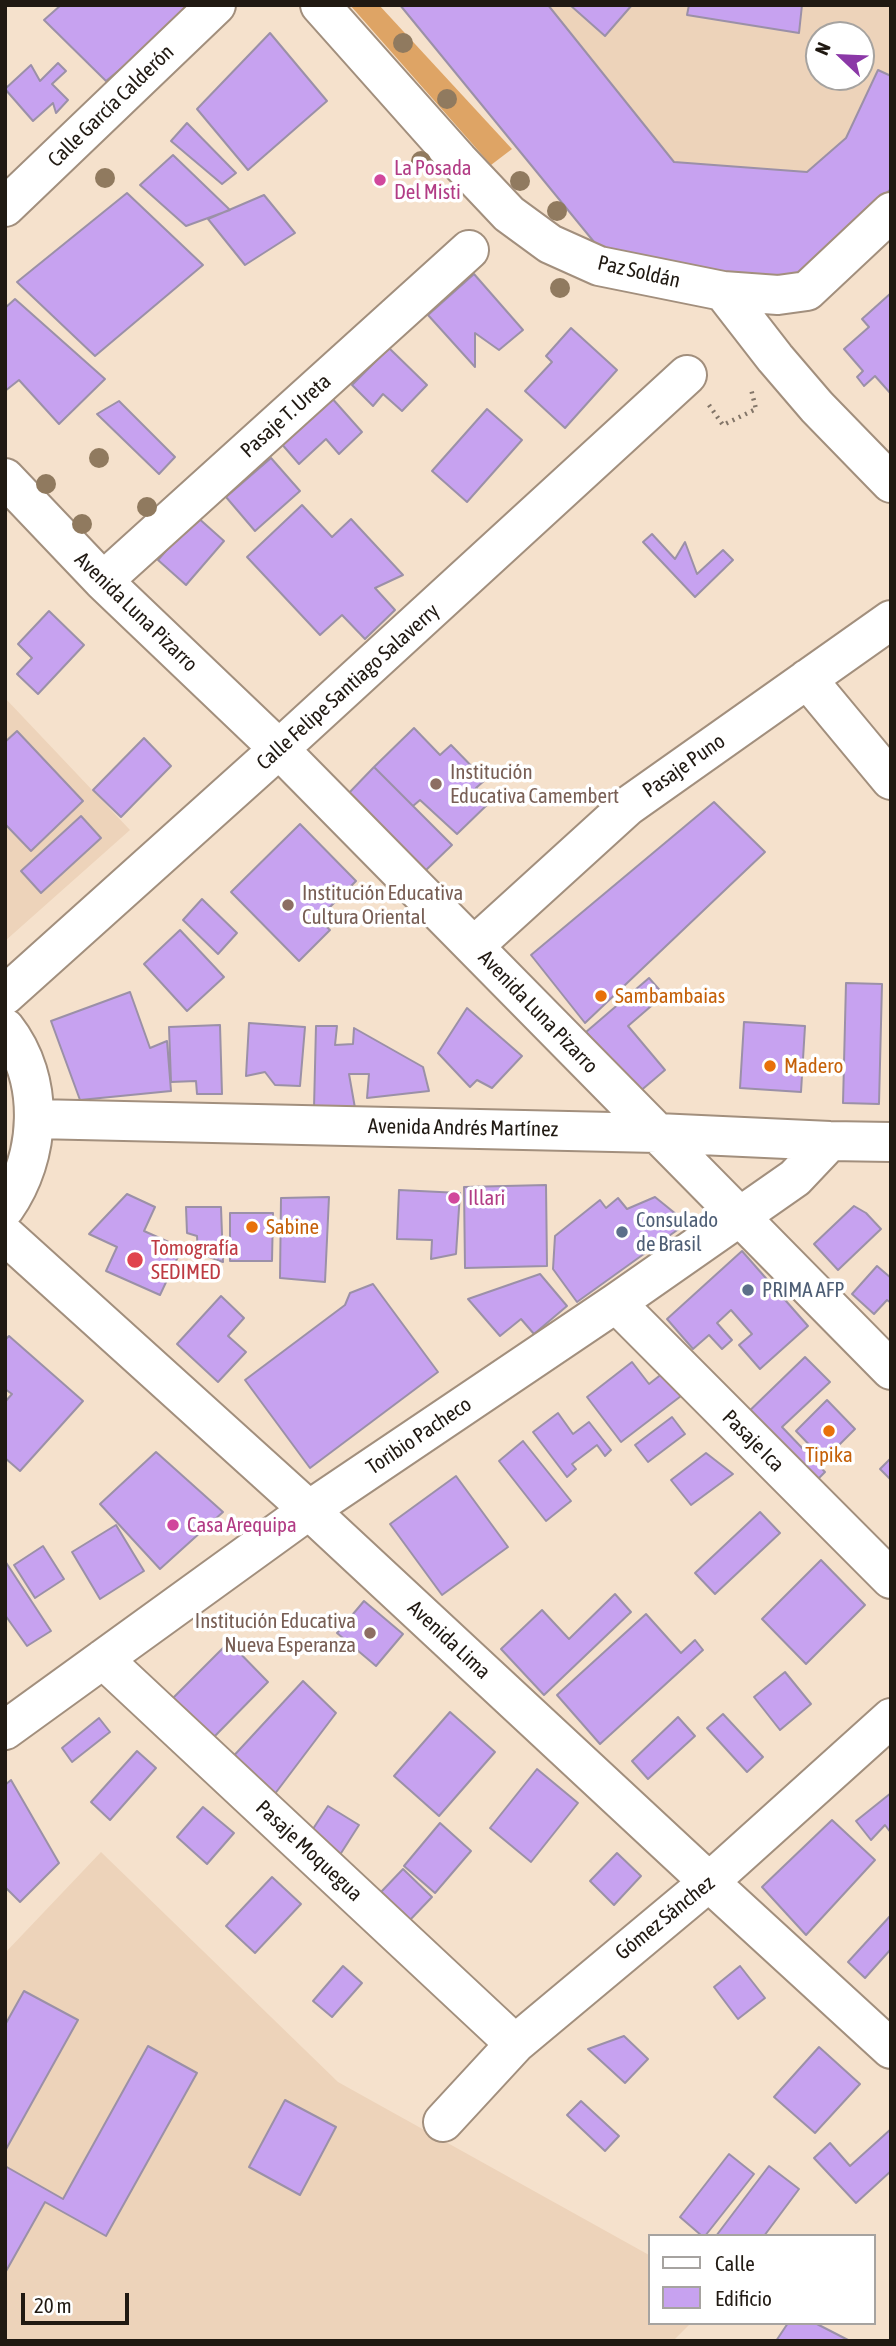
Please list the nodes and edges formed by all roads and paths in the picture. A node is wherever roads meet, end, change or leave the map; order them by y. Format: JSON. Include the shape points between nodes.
{"nodes":[{"id":1,"x":216,"y":5,"type":"edge"},
{"id":2,"x":320,"y":5,"type":"edge"},
{"id":3,"x":5,"y":207,"type":"edge"},
{"id":4,"x":891,"y":212,"type":"edge"},
{"id":5,"x":469,"y":250,"type":"dead end"},
{"id":6,"x":723,"y":291,"type":"junction"},
{"id":7,"x":687,"y":375,"type":"joint"},
{"id":8,"x":749,"y":383,"type":"dead end"},
{"id":9,"x":5,"y":478,"type":"edge"},
{"id":10,"x":891,"y":483,"type":"edge"},
{"id":11,"x":103,"y":581,"type":"junction"},
{"id":12,"x":891,"y":620,"type":"edge"},
{"id":13,"x":807,"y":679,"type":"junction"},
{"id":14,"x":279,"y":750,"type":"junction"},
{"id":15,"x":891,"y":780,"type":"edge"},
{"id":16,"x":474,"y":946,"type":"junction"},
{"id":17,"x":5,"y":995,"type":"edge"},
{"id":18,"x":5,"y":1028,"type":"edge"},
{"id":19,"x":35,"y":1119,"type":"junction"},
{"id":20,"x":657,"y":1133,"type":"junction"},
{"id":21,"x":830,"y":1141,"type":"junction"},
{"id":22,"x":891,"y":1142,"type":"edge"},
{"id":23,"x":5,"y":1209,"type":"edge"},
{"id":24,"x":740,"y":1216,"type":"junction"},
{"id":25,"x":5,"y":1235,"type":"edge"},
{"id":26,"x":616,"y":1303,"type":"junction"},
{"id":27,"x":891,"y":1370,"type":"edge"},
{"id":28,"x":309,"y":1510,"type":"junction"},
{"id":29,"x":891,"y":1579,"type":"edge"},
{"id":30,"x":103,"y":1659,"type":"junction"},
{"id":31,"x":891,"y":1718,"type":"edge"},
{"id":32,"x":5,"y":1730,"type":"edge"},
{"id":33,"x":709,"y":1882,"type":"junction"},
{"id":34,"x":515,"y":2044,"type":"junction"},
{"id":35,"x":891,"y":2049,"type":"edge"},
{"id":36,"x":443,"y":2122,"type":"dead end"}],
"edges":[{"from":1,"to":3,"type":"street","name":"Calle García Calderón"},
{"from":2,"to":6,"type":"street","name":"Paz Soldán","via":[[457,160],[509,214],[550,244],[599,265]]},
{"from":4,"to":6,"type":"street","name":"Paz Soldán","via":[[807,290],[778,295]]},
{"from":5,"to":11,"type":"street","name":"Pasaje T. Ureta"},
{"from":6,"to":10,"type":"street","via":[[817,407]]},
{"from":7,"to":8,"type":"path","via":[[723,425],[757,409]]},
{"from":7,"to":14,"type":"street","name":"Calle Felipe Santiago Salaverry"},
{"from":9,"to":11,"type":"street","name":"Avenida Luna Pizarro"},
{"from":11,"to":14,"type":"street","name":"Avenida Luna Pizarro"},
{"from":12,"to":13,"type":"street","name":"Pasaje Puno"},
{"from":13,"to":15,"type":"street"},
{"from":13,"to":16,"type":"street","name":"Pasaje Puno","via":[[628,806]]},
{"from":14,"to":16,"type":"street","name":"Avenida Luna Pizarro"},
{"from":14,"to":17,"type":"street","name":"Calle Felipe Santiago Salaverry"},
{"from":16,"to":20,"type":"street","name":"Avenida Luna Pizarro"},
{"from":18,"to":19,"type":"street","via":[[23,1059]]},
{"from":19,"to":20,"type":"street","name":"Avenida Andrés Martínez"},
{"from":19,"to":23,"type":"street","via":[[30,1157]]},
{"from":20,"to":21,"type":"street","name":"Avenida Andrés Martínez"},
{"from":20,"to":24,"type":"street","name":"Avenida Luna Pizarro"},
{"from":21,"to":22,"type":"street","name":"Avenida Andrés Martínez"},
{"from":21,"to":24,"type":"street","name":"Toribio Pacheco","via":[[795,1178]]},
{"from":24,"to":26,"type":"street","name":"Toribio Pacheco"},
{"from":24,"to":27,"type":"street","name":"Avenida Luna Pizarro"},
{"from":25,"to":28,"type":"street","name":"Avenida Lima"},
{"from":26,"to":28,"type":"street","name":"Toribio Pacheco"},
{"from":26,"to":29,"type":"street","name":"Pasaje Ica"},
{"from":28,"to":30,"type":"street","name":"Toribio Pacheco"},
{"from":28,"to":33,"type":"street","name":"Avenida Lima"},
{"from":30,"to":32,"type":"street","name":"Toribio Pacheco"},
{"from":30,"to":34,"type":"street","name":"Pasaje Moquegua"},
{"from":31,"to":33,"type":"street","name":"Gómez Sánchez"},
{"from":33,"to":34,"type":"street","name":"Gómez Sánchez"},
{"from":33,"to":35,"type":"street","name":"Avenida Lima"},
{"from":34,"to":36,"type":"street","name":"Gómez Sánchez"}]}
